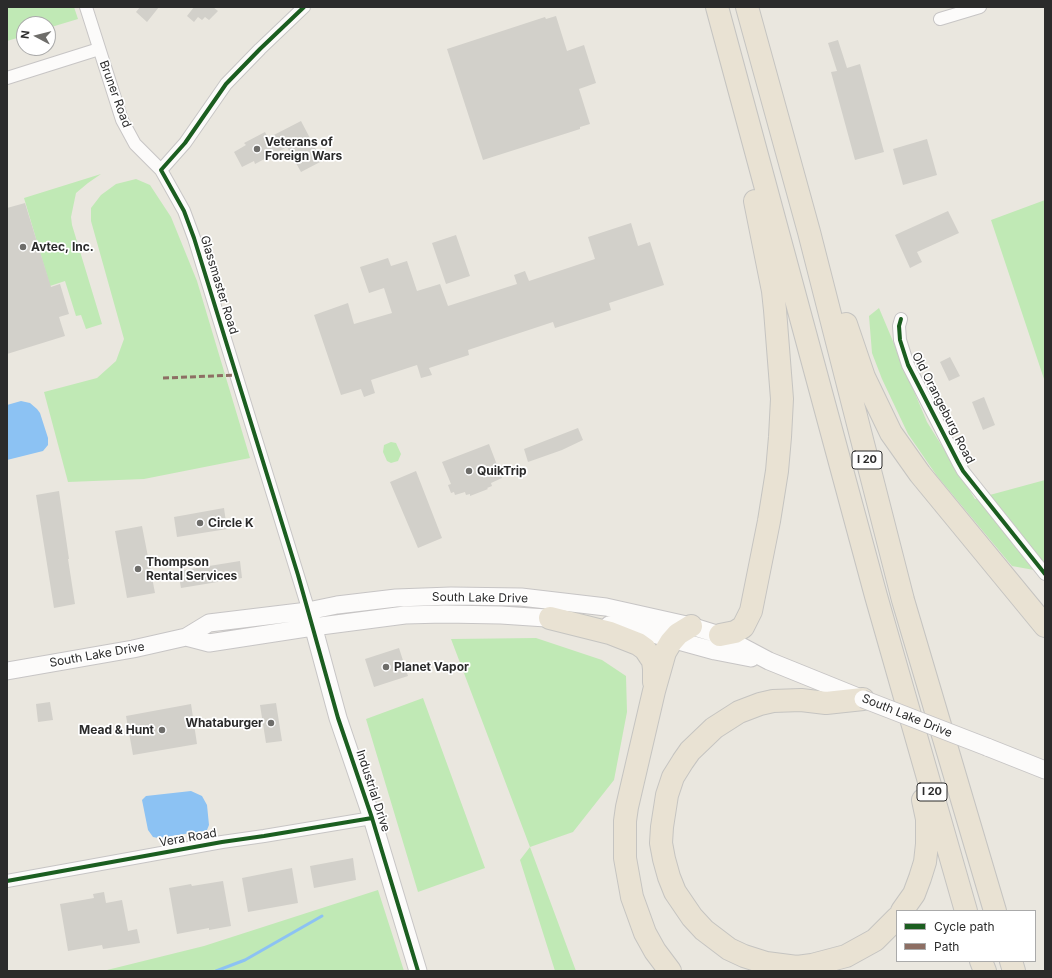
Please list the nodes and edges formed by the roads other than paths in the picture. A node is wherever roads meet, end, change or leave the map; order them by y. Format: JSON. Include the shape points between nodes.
{"nodes":[{"id":1,"x":86,"y":7,"type":"edge"},
{"id":2,"x":304,"y":7,"type":"edge"},
{"id":3,"x":717,"y":7,"type":"edge"},
{"id":4,"x":980,"y":7,"type":"edge"},
{"id":5,"x":749,"y":14,"type":"edge"},
{"id":6,"x":940,"y":19,"type":"dead end"},
{"id":7,"x":725,"y":37,"type":"junction"},
{"id":8,"x":99,"y":49,"type":"junction"},
{"id":9,"x":7,"y":78,"type":"edge"},
{"id":10,"x":161,"y":170,"type":"junction"},
{"id":11,"x":901,"y":320,"type":"dead end"},
{"id":12,"x":1045,"y":574,"type":"edge"},
{"id":13,"x":311,"y":618,"type":"junction"},
{"id":14,"x":550,"y":618,"type":"junction"},
{"id":15,"x":691,"y":626,"type":"junction"},
{"id":16,"x":1045,"y":626,"type":"edge"},
{"id":17,"x":720,"y":635,"type":"junction"},
{"id":18,"x":673,"y":639,"type":"junction"},
{"id":19,"x":769,"y":661,"type":"junction"},
{"id":20,"x":7,"y":671,"type":"edge"},
{"id":21,"x":898,"y":673,"type":"junction"},
{"id":22,"x":654,"y":691,"type":"junction"},
{"id":23,"x":863,"y":698,"type":"junction"},
{"id":24,"x":1045,"y":770,"type":"edge"},
{"id":25,"x":372,"y":818,"type":"junction"},
{"id":26,"x":7,"y":881,"type":"edge"},
{"id":27,"x":903,"y":910,"type":"edge"},
{"id":28,"x":966,"y":910,"type":"edge"},
{"id":29,"x":995,"y":910,"type":"edge"},
{"id":30,"x":896,"y":919,"type":"edge"},
{"id":31,"x":418,"y":971,"type":"edge"},
{"id":32,"x":670,"y":971,"type":"edge"}],
"edges":[{"from":1,"to":8,"type":"street","name":"Bruner Road"},
{"from":2,"to":10,"type":"street","via":[[226,84],[190,137]]},
{"from":3,"to":7,"type":"highway","number":"I 20"},
{"from":4,"to":6,"type":"street"},
{"from":5,"to":16,"type":"highway","via":[[824,245],[855,351],[876,402],[891,433],[920,474]]},
{"from":5,"to":29,"type":"highway","number":"I 20","via":[[903,600]]},
{"from":7,"to":17,"type":"highway","via":[[773,292],[782,399],[777,471],[751,611],[743,627]]},
{"from":7,"to":21,"type":"highway","number":"I 20"},
{"from":8,"to":9,"type":"street"},
{"from":8,"to":10,"type":"street","name":"Bruner Road","via":[[114,99],[128,132],[135,144]]},
{"from":10,"to":13,"type":"street","name":"Glassmaster Road","via":[[184,211],[194,238]]},
{"from":11,"to":12,"type":"street","name":"Old Orangeburg Road","via":[[900,340],[908,365],[963,471]]},
{"from":13,"to":14,"type":"main road","name":"South Lake Drive","via":[[405,615]]},
{"from":13,"to":15,"type":"main road","name":"South Lake Drive","via":[[337,605],[396,598],[521,597],[606,607]]},
{"from":13,"to":20,"type":"main road","name":"South Lake Drive","via":[[209,643],[186,637]]},
{"from":13,"to":25,"type":"main road","name":"Industrial Drive","via":[[338,718]]},
{"from":14,"to":18,"type":"main road","name":"South Lake Drive","via":[[609,625]]},
{"from":14,"to":22,"type":"highway","via":[[638,644],[653,661]]},
{"from":15,"to":17,"type":"main road","name":"South Lake Drive"},
{"from":15,"to":18,"type":"highway"},
{"from":17,"to":19,"type":"main road","name":"South Lake Drive"},
{"from":18,"to":19,"type":"main road","name":"South Lake Drive","via":[[715,651]]},
{"from":18,"to":22,"type":"highway","via":[[665,652]]},
{"from":19,"to":23,"type":"main road","name":"South Lake Drive"},
{"from":21,"to":27,"type":"highway","via":[[927,819],[927,844],[922,873],[914,894]]},
{"from":21,"to":28,"type":"highway","number":"I 20"},
{"from":22,"to":32,"type":"highway","via":[[627,807],[624,843],[632,897],[639,917],[652,945]]},
{"from":23,"to":24,"type":"main road","name":"South Lake Drive","bridge":true},
{"from":23,"to":30,"type":"highway","via":[[826,703],[790,699],[773,701],[739,712],[714,728],[690,750],[673,777],[662,821],[661,843],[668,877],[692,917],[729,949],[744,956],[766,963],[797,967],[812,965],[846,956],[875,940]]},
{"from":25,"to":26,"type":"street","name":"Vera Road"},
{"from":25,"to":31,"type":"main road","name":"Industrial Drive"}]}
